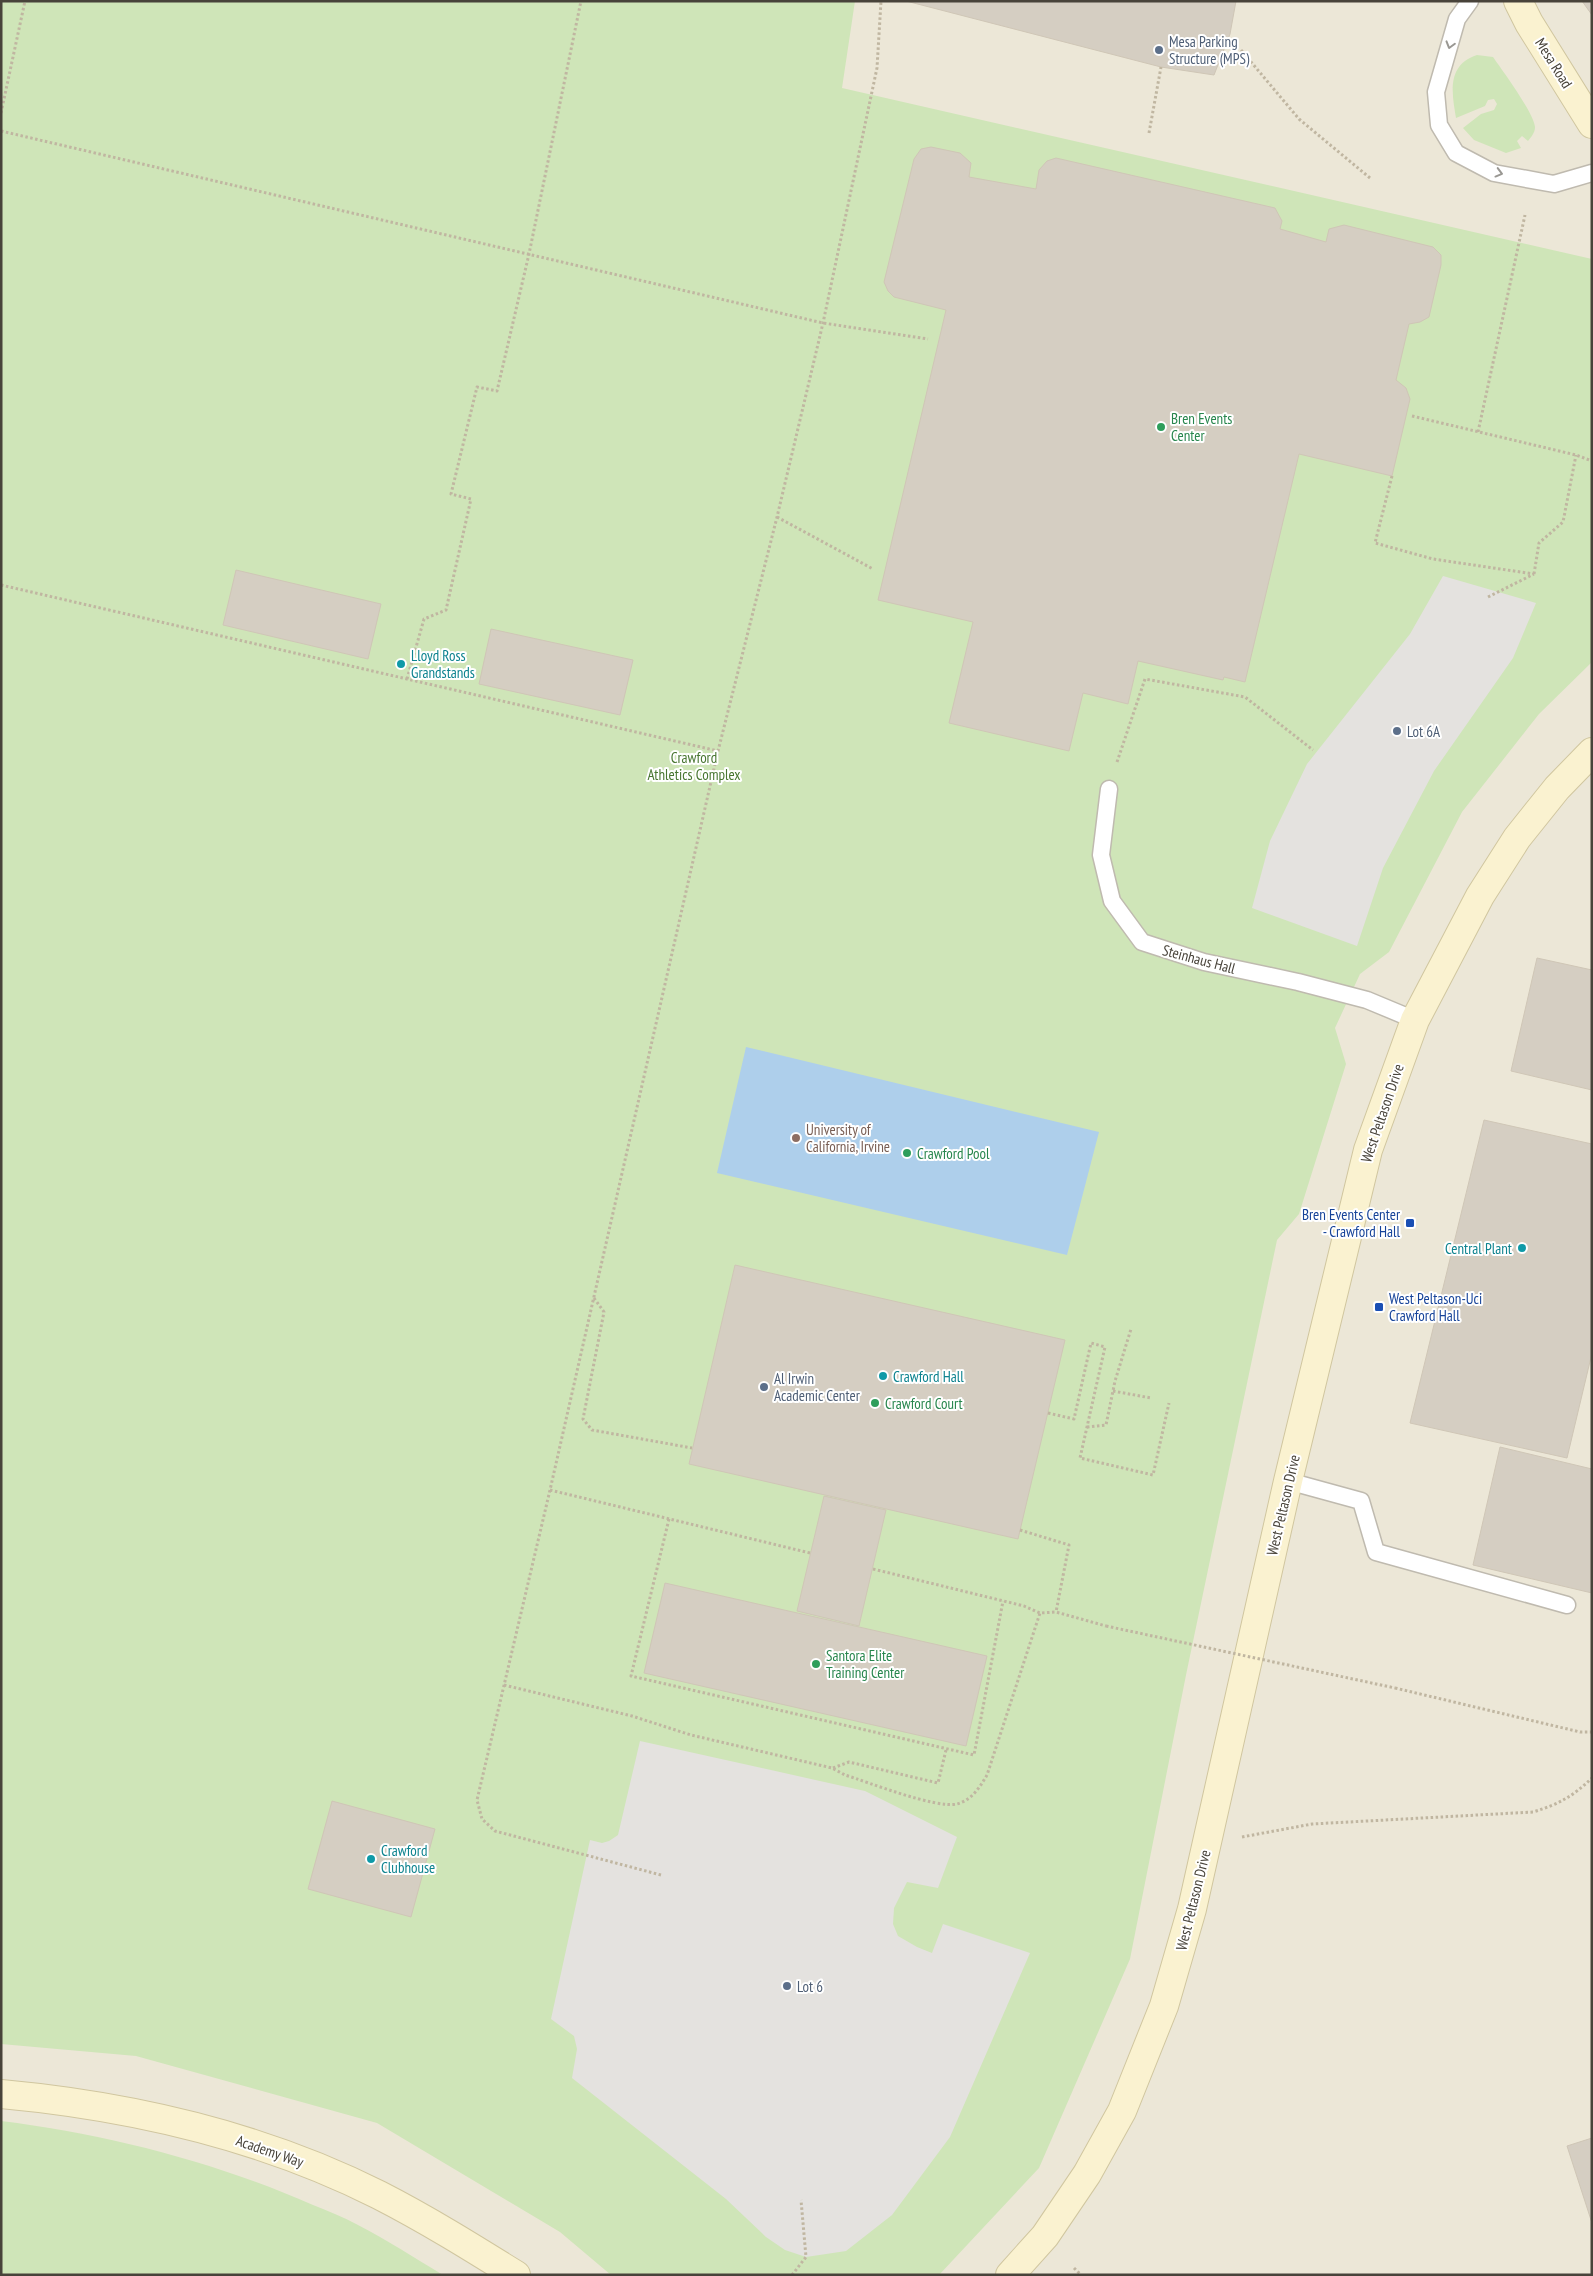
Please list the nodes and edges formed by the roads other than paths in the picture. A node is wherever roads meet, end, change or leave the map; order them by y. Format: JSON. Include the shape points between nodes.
{"nodes":[{"id":1,"x":1470,"y":1,"type":"edge"},
{"id":2,"x":1518,"y":1,"type":"edge"},
{"id":3,"x":1592,"y":124,"type":"edge"},
{"id":4,"x":1592,"y":172,"type":"edge"},
{"id":5,"x":1592,"y":752,"type":"edge"},
{"id":6,"x":1109,"y":788,"type":"road end"},
{"id":7,"x":1415,"y":1020,"type":"junction"},
{"id":8,"x":1288,"y":1481,"type":"junction"},
{"id":9,"x":1567,"y":1605,"type":"dead end"},
{"id":10,"x":1,"y":2094,"type":"edge"},
{"id":11,"x":516,"y":2275,"type":"edge"},
{"id":12,"x":1010,"y":2275,"type":"edge"}],
"edges":[{"from":1,"to":4,"type":"lane","one_way":true,"via":[[1457,19],[1436,92],[1439,125],[1456,153],[1494,173],[1554,184]]},
{"from":2,"to":3,"type":"street","name":"Mesa Road"},
{"from":5,"to":7,"type":"street","name":"West Peltason Drive","via":[[1557,788],[1517,838],[1480,896]]},
{"from":6,"to":7,"type":"lane","name":"Steinhaus Hall","via":[[1101,855],[1112,901],[1142,942],[1204,962],[1371,1002]]},
{"from":7,"to":8,"type":"street","name":"West Peltason Drive","via":[[1368,1150]]},
{"from":8,"to":9,"type":"lane","via":[[1361,1501],[1376,1552]]},
{"from":8,"to":12,"type":"street","name":"West Peltason Drive","via":[[1192,1909],[1164,2006],[1122,2111],[1087,2174],[1045,2236]]},
{"from":10,"to":11,"type":"street","name":"Academy Way","via":[[118,2110],[187,2124],[262,2146],[377,2194]]}]}
